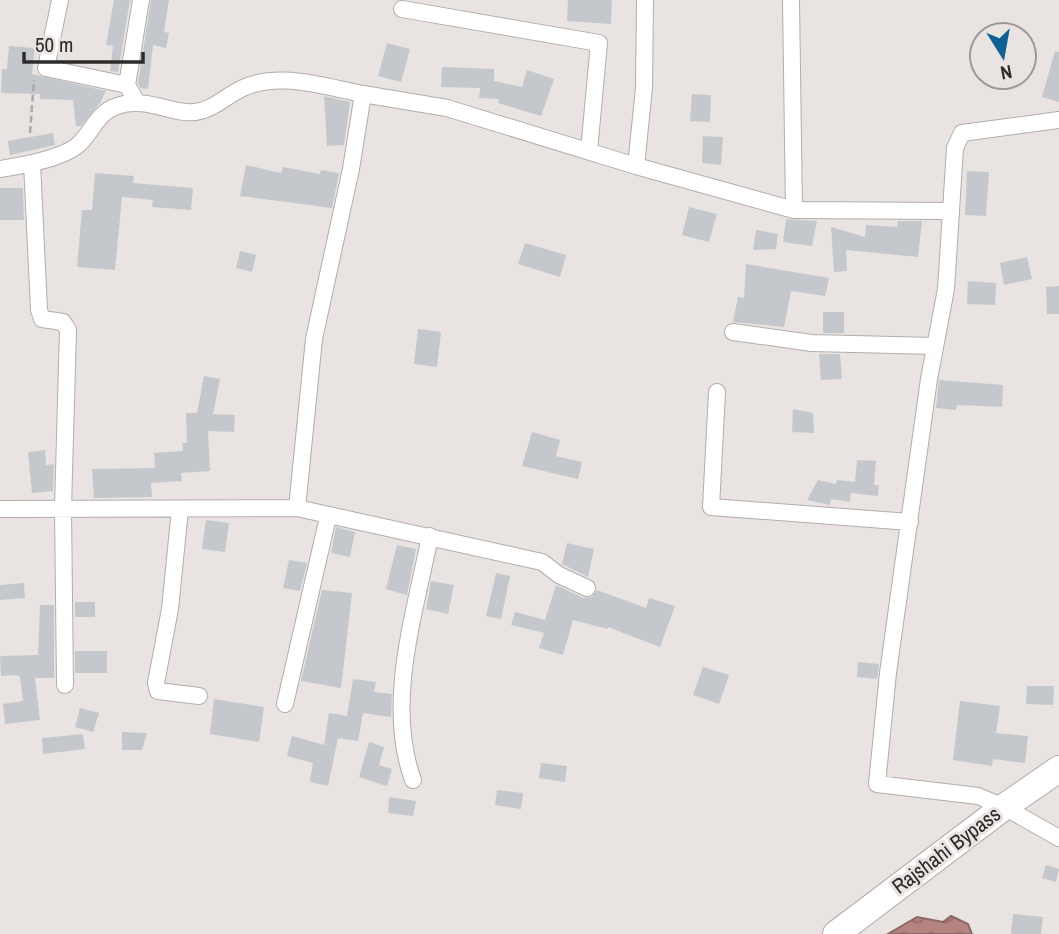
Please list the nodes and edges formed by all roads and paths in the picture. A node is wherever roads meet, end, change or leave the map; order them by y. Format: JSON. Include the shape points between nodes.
{"nodes":[{"id":1,"x":60,"y":0,"type":"edge"},
{"id":2,"x":141,"y":0,"type":"edge"},
{"id":3,"x":645,"y":0,"type":"edge"},
{"id":4,"x":791,"y":0,"type":"edge"},
{"id":5,"x":402,"y":9,"type":"dead end"},
{"id":6,"x":46,"y":68,"type":"junction"},
{"id":7,"x":127,"y":85,"type":"junction"},
{"id":8,"x":363,"y":94,"type":"junction"},
{"id":9,"x":137,"y":103,"type":"junction"},
{"id":10,"x":1059,"y":120,"type":"edge"},
{"id":11,"x":30,"y":133,"type":"dead end"},
{"id":12,"x":589,"y":151,"type":"junction"},
{"id":13,"x":32,"y":163,"type":"junction"},
{"id":14,"x":636,"y":166,"type":"junction"},
{"id":15,"x":0,"y":169,"type":"edge"},
{"id":16,"x":794,"y":210,"type":"junction"},
{"id":17,"x":951,"y":211,"type":"junction"},
{"id":18,"x":733,"y":332,"type":"dead end"},
{"id":19,"x":935,"y":346,"type":"junction"},
{"id":20,"x":717,"y":392,"type":"dead end"},
{"id":21,"x":63,"y":508,"type":"junction"},
{"id":22,"x":297,"y":508,"type":"junction"},
{"id":23,"x":0,"y":509,"type":"edge"},
{"id":24,"x":180,"y":509,"type":"junction"},
{"id":25,"x":328,"y":517,"type":"junction"},
{"id":26,"x":910,"y":522,"type":"junction"},
{"id":27,"x":430,"y":536,"type":"junction"},
{"id":28,"x":587,"y":588,"type":"dead end"},
{"id":29,"x":65,"y":685,"type":"dead end"},
{"id":30,"x":199,"y":696,"type":"dead end"},
{"id":31,"x":285,"y":704,"type":"dead end"},
{"id":32,"x":1059,"y":769,"type":"edge"},
{"id":33,"x":413,"y":780,"type":"dead end"},
{"id":34,"x":1004,"y":807,"type":"junction"},
{"id":35,"x":1059,"y":838,"type":"edge"},
{"id":36,"x":836,"y":934,"type":"edge"}],
"edges":[{"from":1,"to":6,"type":"street"},
{"from":2,"to":7,"type":"street"},
{"from":3,"to":14,"type":"street","via":[[644,88]]},
{"from":4,"to":16,"type":"street"},
{"from":5,"to":12,"type":"street","via":[[599,43]]},
{"from":6,"to":7,"type":"street"},
{"from":6,"to":11,"type":"path","via":[[34,73]]},
{"from":7,"to":9,"type":"street"},
{"from":8,"to":9,"type":"street","via":[[270,81],[244,88],[194,113]]},
{"from":8,"to":12,"type":"street","via":[[447,108]]},
{"from":8,"to":22,"type":"street","via":[[314,339]]},
{"from":9,"to":13,"type":"street","via":[[102,113],[79,145]]},
{"from":10,"to":17,"type":"street","via":[[962,133],[955,148]]},
{"from":12,"to":14,"type":"street"},
{"from":13,"to":15,"type":"street"},
{"from":13,"to":21,"type":"street","via":[[39,310],[42,319],[62,322],[68,330]]},
{"from":14,"to":16,"type":"street"},
{"from":16,"to":17,"type":"street"},
{"from":17,"to":19,"type":"street","via":[[946,289]]},
{"from":18,"to":19,"type":"street","via":[[812,343]]},
{"from":19,"to":26,"type":"street"},
{"from":20,"to":26,"type":"street","via":[[711,507]]},
{"from":21,"to":23,"type":"street"},
{"from":21,"to":24,"type":"street"},
{"from":21,"to":29,"type":"street"},
{"from":22,"to":24,"type":"street"},
{"from":22,"to":25,"type":"street"},
{"from":24,"to":30,"type":"street","via":[[170,609],[156,682],[158,691]]},
{"from":25,"to":27,"type":"street"},
{"from":25,"to":31,"type":"street"},
{"from":26,"to":34,"type":"street","via":[[877,784],[978,796]]},
{"from":27,"to":28,"type":"street","via":[[542,562]]},
{"from":27,"to":33,"type":"street","via":[[402,677],[403,753]]},
{"from":32,"to":34,"type":"highway","name":"Rajshahi Bypass"},
{"from":34,"to":35,"type":"street"},
{"from":34,"to":36,"type":"highway","name":"Rajshahi Bypass"}]}
